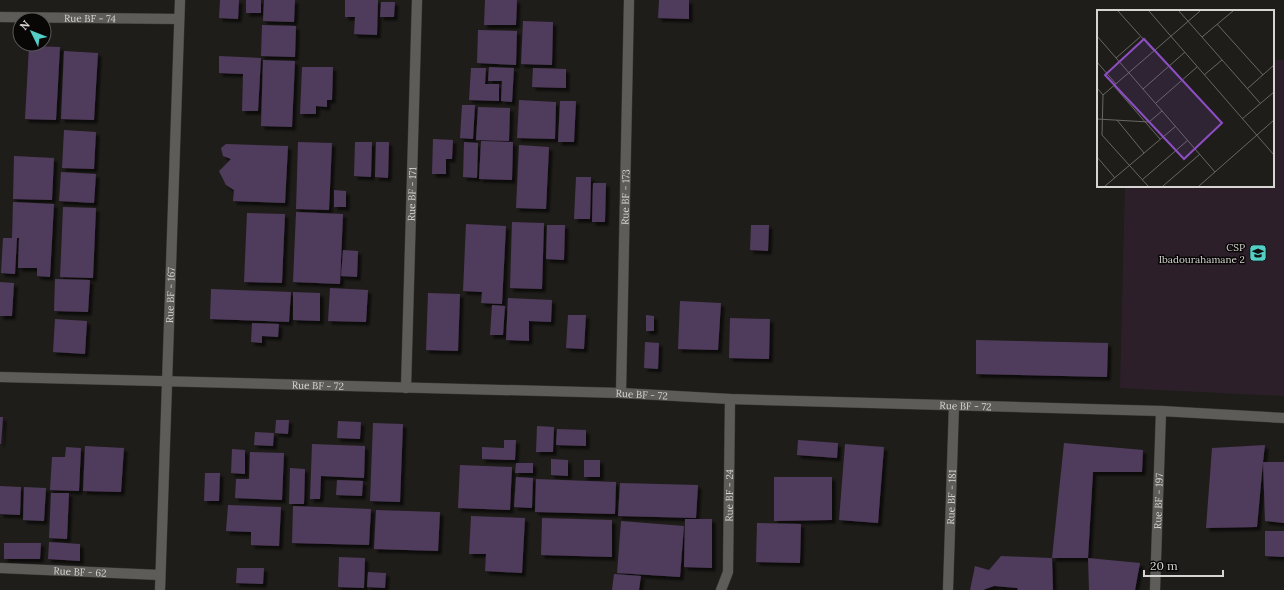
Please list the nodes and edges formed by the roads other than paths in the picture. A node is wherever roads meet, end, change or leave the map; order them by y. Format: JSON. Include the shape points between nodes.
{"nodes":[{"id":1,"x":180,"y":0,"type":"edge"},
{"id":2,"x":417,"y":0,"type":"edge"},
{"id":3,"x":629,"y":0,"type":"edge"},
{"id":4,"x":0,"y":17,"type":"edge"},
{"id":5,"x":179,"y":19,"type":"junction"},
{"id":6,"x":0,"y":377,"type":"edge"},
{"id":7,"x":167,"y":381,"type":"junction"},
{"id":8,"x":406,"y":388,"type":"junction"},
{"id":9,"x":621,"y":393,"type":"junction"},
{"id":10,"x":730,"y":399,"type":"junction"},
{"id":11,"x":954,"y":405,"type":"junction"},
{"id":12,"x":1161,"y":411,"type":"junction"},
{"id":13,"x":1284,"y":418,"type":"edge"},
{"id":14,"x":0,"y":568,"type":"edge"},
{"id":15,"x":160,"y":575,"type":"junction"},
{"id":16,"x":160,"y":590,"type":"edge"},
{"id":17,"x":721,"y":590,"type":"edge"},
{"id":18,"x":948,"y":590,"type":"edge"},
{"id":19,"x":1155,"y":590,"type":"edge"}],
"edges":[{"from":1,"to":5,"type":"street","name":"Rue BF - 167"},
{"from":2,"to":8,"type":"street","name":"Rue BF - 171"},
{"from":3,"to":9,"type":"street","name":"Rue BF - 173"},
{"from":4,"to":5,"type":"street","name":"Rue BF - 74"},
{"from":5,"to":7,"type":"street","name":"Rue BF - 167"},
{"from":6,"to":7,"type":"street","name":"Rue BF - 72"},
{"from":7,"to":8,"type":"street","name":"Rue BF - 72"},
{"from":7,"to":15,"type":"street","name":"Rue BF - 167"},
{"from":8,"to":9,"type":"street","name":"Rue BF - 72"},
{"from":9,"to":10,"type":"street","name":"Rue BF - 72"},
{"from":10,"to":11,"type":"street","name":"Rue BF - 72"},
{"from":10,"to":17,"type":"street","name":"Rue BF - 24","via":[[728,572]]},
{"from":11,"to":12,"type":"street","name":"Rue BF - 72"},
{"from":11,"to":18,"type":"street","name":"Rue BF - 181"},
{"from":12,"to":13,"type":"street","name":"Rue BF - 72"},
{"from":12,"to":19,"type":"street","name":"Rue BF - 197"},
{"from":14,"to":15,"type":"street","name":"Rue BF - 62"},
{"from":15,"to":16,"type":"street","name":"Rue BF - 167"}]}
